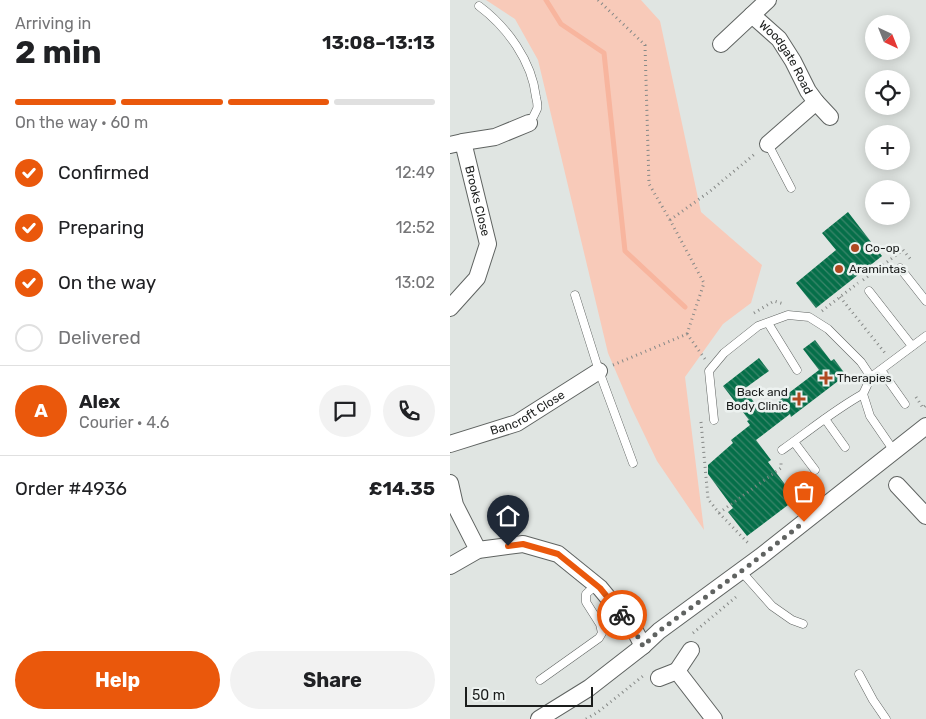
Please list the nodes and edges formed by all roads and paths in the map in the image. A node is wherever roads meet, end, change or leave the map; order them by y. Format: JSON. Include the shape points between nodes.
{"nodes":[{"id":1,"x":598,"y":0,"type":"edge"},
{"id":2,"x":768,"y":0,"type":"edge"},
{"id":3,"x":479,"y":6,"type":"dead end"},
{"id":4,"x":752,"y":15,"type":"junction"},
{"id":5,"x":721,"y":44,"type":"dead end"},
{"id":6,"x":816,"y":102,"type":"junction"},
{"id":7,"x":830,"y":117,"type":"dead end"},
{"id":8,"x":530,"y":123,"type":"joint"},
{"id":9,"x":456,"y":143,"type":"edge"},
{"id":10,"x":768,"y":144,"type":"junction"},
{"id":11,"x":791,"y":188,"type":"dead end"},
{"id":12,"x":670,"y":220,"type":"junction"},
{"id":13,"x":903,"y":250,"type":"dead end"},
{"id":14,"x":900,"y":268,"type":"dead end"},
{"id":15,"x":869,"y":291,"type":"dead end"},
{"id":16,"x":574,"y":295,"type":"dead end"},
{"id":17,"x":840,"y":297,"type":"dead end"},
{"id":18,"x":926,"y":301,"type":"edge"},
{"id":19,"x":450,"y":308,"type":"edge"},
{"id":20,"x":768,"y":323,"type":"junction"},
{"id":21,"x":687,"y":334,"type":"junction"},
{"id":22,"x":926,"y":336,"type":"edge"},
{"id":23,"x":912,"y":346,"type":"junction"},
{"id":24,"x":701,"y":365,"type":"dead end"},
{"id":25,"x":797,"y":370,"type":"dead end"},
{"id":26,"x":881,"y":370,"type":"junction"},
{"id":27,"x":599,"y":371,"type":"junction"},
{"id":28,"x":871,"y":377,"type":"junction"},
{"id":29,"x":863,"y":394,"type":"junction"},
{"id":30,"x":905,"y":404,"type":"dead end"},
{"id":31,"x":825,"y":419,"type":"junction"},
{"id":32,"x":714,"y":420,"type":"dead end"},
{"id":33,"x":701,"y":421,"type":"dead end"},
{"id":34,"x":926,"y":426,"type":"edge"},
{"id":35,"x":794,"y":442,"type":"junction"},
{"id":36,"x":450,"y":444,"type":"edge"},
{"id":37,"x":845,"y":447,"type":"dead end"},
{"id":38,"x":782,"y":450,"type":"joint"},
{"id":39,"x":894,"y":451,"type":"junction"},
{"id":40,"x":633,"y":463,"type":"dead end"},
{"id":41,"x":815,"y":470,"type":"dead end"},
{"id":42,"x":450,"y":482,"type":"edge"},
{"id":43,"x":897,"y":485,"type":"dead end"},
{"id":44,"x":719,"y":513,"type":"junction"},
{"id":45,"x":926,"y":516,"type":"edge"},
{"id":46,"x":478,"y":550,"type":"junction"},
{"id":47,"x":760,"y":557,"type":"junction"},
{"id":48,"x":450,"y":566,"type":"edge"},
{"id":49,"x":741,"y":571,"type":"junction"},
{"id":50,"x":596,"y":585,"type":"junction"},
{"id":51,"x":804,"y":624,"type":"dead end"},
{"id":52,"x":643,"y":646,"type":"junction"},
{"id":53,"x":691,"y":650,"type":"dead end"},
{"id":54,"x":677,"y":671,"type":"junction"},
{"id":55,"x":859,"y":674,"type":"dead end"},
{"id":56,"x":659,"y":678,"type":"dead end"},
{"id":57,"x":540,"y":680,"type":"dead end"},
{"id":58,"x":541,"y":719,"type":"edge"},
{"id":59,"x":714,"y":719,"type":"edge"},
{"id":60,"x":886,"y":719,"type":"edge"}],
"edges":[{"from":1,"to":12,"type":"path","via":[[645,45],[649,184]]},
{"from":2,"to":4,"type":"street","name":"Woodgate Road"},
{"from":3,"to":8,"type":"lane","via":[[502,26],[528,68],[536,89],[538,108]]},
{"from":4,"to":5,"type":"street","name":"Woodgate Road"},
{"from":4,"to":6,"type":"street","name":"Woodgate Road","via":[[778,39]]},
{"from":6,"to":7,"type":"street","name":"Woodgate Road"},
{"from":6,"to":10,"type":"street","name":"Woodgate Road"},
{"from":8,"to":9,"type":"street","name":"Brooks Close","via":[[495,137]]},
{"from":9,"to":19,"type":"street","name":"Brooks Close","via":[[488,244],[477,278]]},
{"from":10,"to":11,"type":"lane"},
{"from":10,"to":12,"type":"path"},
{"from":12,"to":21,"type":"path","via":[[704,283]]},
{"from":13,"to":17,"type":"path"},
{"from":14,"to":18,"type":"lane"},
{"from":15,"to":23,"type":"lane"},
{"from":16,"to":27,"type":"lane"},
{"from":20,"to":25,"type":"lane"},
{"from":20,"to":28,"type":"lane","via":[[788,315],[809,318],[828,329],[861,362]]},
{"from":20,"to":32,"type":"lane","via":[[758,326],[724,353],[709,371]]},
{"from":21,"to":24,"type":"path","via":[[705,359]]},
{"from":21,"to":27,"type":"path"},
{"from":22,"to":23,"type":"lane"},
{"from":23,"to":26,"type":"lane"},
{"from":26,"to":28,"type":"lane"},
{"from":26,"to":30,"type":"lane"},
{"from":27,"to":36,"type":"street","name":"Bancroft Close","via":[[517,423]]},
{"from":27,"to":40,"type":"lane"},
{"from":28,"to":29,"type":"lane"},
{"from":29,"to":31,"type":"lane"},
{"from":29,"to":39,"type":"lane","via":[[870,416]]},
{"from":31,"to":35,"type":"lane"},
{"from":31,"to":37,"type":"lane"},
{"from":33,"to":44,"type":"path","via":[[708,499]]},
{"from":34,"to":39,"type":"street"},
{"from":35,"to":38,"type":"lane"},
{"from":35,"to":41,"type":"lane"},
{"from":38,"to":44,"type":"path","via":[[781,468]]},
{"from":39,"to":47,"type":"street"},
{"from":42,"to":46,"type":"street","via":[[455,505]]},
{"from":43,"to":45,"type":"street"},
{"from":44,"to":47,"type":"path"},
{"from":46,"to":48,"type":"street"},
{"from":46,"to":50,"type":"street","via":[[523,544],[558,554]]},
{"from":47,"to":49,"type":"street"},
{"from":49,"to":51,"type":"lane","via":[[772,606]]},
{"from":49,"to":52,"type":"street"},
{"from":50,"to":52,"type":"street","via":[[634,630]]},
{"from":50,"to":57,"type":"lane","via":[[586,594],[586,602],[600,624],[602,634]]},
{"from":52,"to":58,"type":"street","via":[[589,688]]},
{"from":53,"to":54,"type":"street"},
{"from":54,"to":56,"type":"street"},
{"from":54,"to":59,"type":"street"},
{"from":55,"to":60,"type":"lane"}]}
